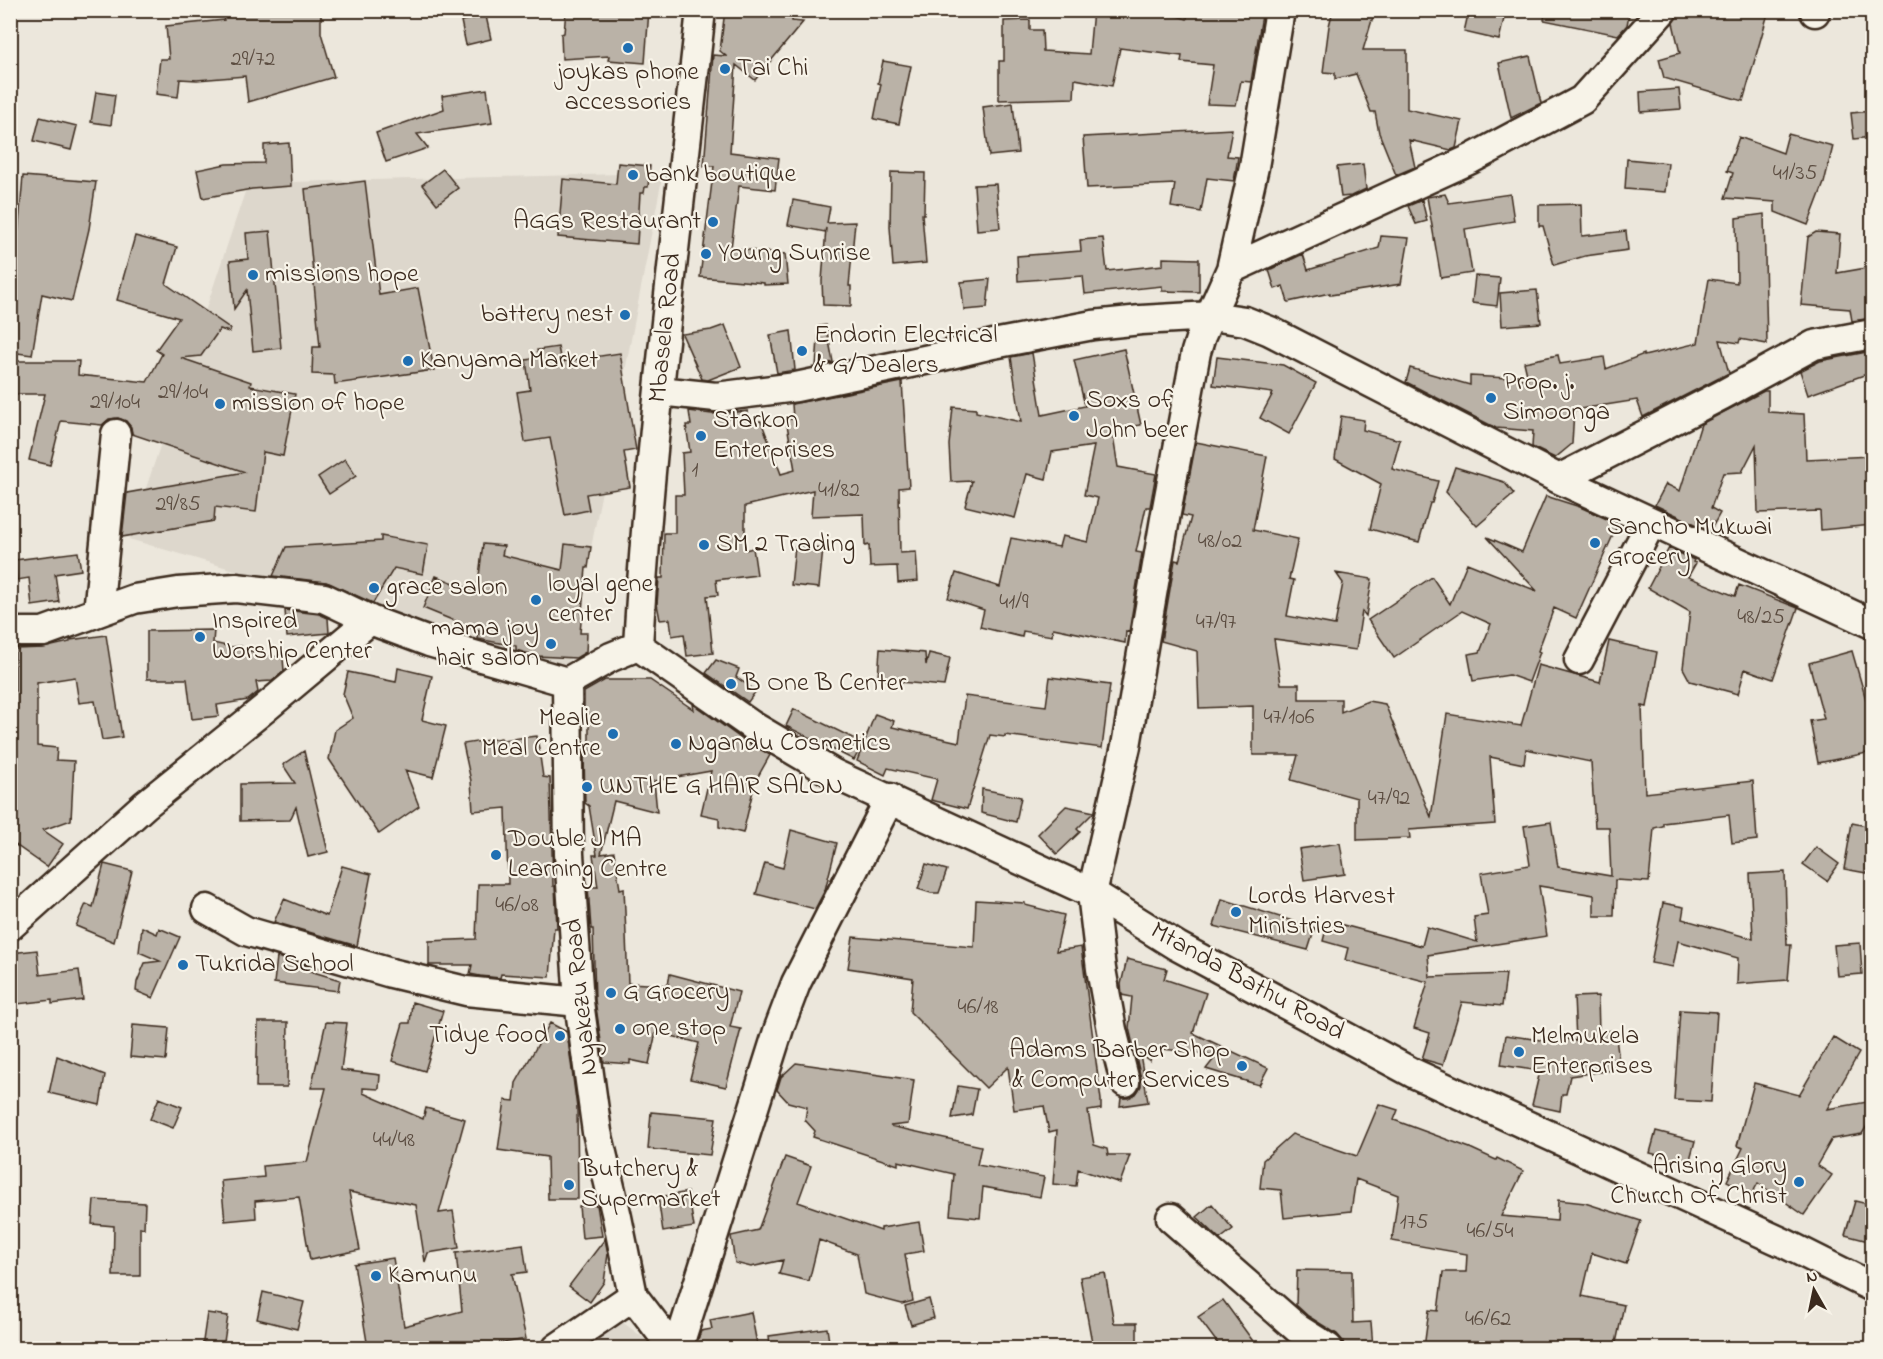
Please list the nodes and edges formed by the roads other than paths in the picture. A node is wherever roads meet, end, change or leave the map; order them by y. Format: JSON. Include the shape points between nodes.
{"nodes":[{"id":1,"x":701,"y":10,"type":"edge"},
{"id":2,"x":1280,"y":10,"type":"edge"},
{"id":3,"x":1663,"y":10,"type":"edge"},
{"id":4,"x":1231,"y":269,"type":"junction"},
{"id":5,"x":1210,"y":316,"type":"junction"},
{"id":6,"x":1872,"y":334,"type":"edge"},
{"id":7,"x":659,"y":391,"type":"junction"},
{"id":8,"x":116,"y":434,"type":"dead end"},
{"id":9,"x":1559,"y":479,"type":"junction"},
{"id":10,"x":1651,"y":523,"type":"junction"},
{"id":11,"x":98,"y":612,"type":"junction"},
{"id":12,"x":370,"y":620,"type":"junction"},
{"id":13,"x":1872,"y":624,"type":"edge"},
{"id":14,"x":10,"y":632,"type":"edge"},
{"id":15,"x":638,"y":646,"type":"junction"},
{"id":16,"x":1579,"y":660,"type":"dead end"},
{"id":17,"x":567,"y":682,"type":"junction"},
{"id":18,"x":890,"y":798,"type":"junction"},
{"id":19,"x":1092,"y":893,"type":"junction"},
{"id":20,"x":207,"y":909,"type":"dead end"},
{"id":21,"x":10,"y":926,"type":"edge"},
{"id":22,"x":579,"y":1002,"type":"junction"},
{"id":23,"x":1125,"y":1082,"type":"dead end"},
{"id":24,"x":1172,"y":1218,"type":"dead end"},
{"id":25,"x":1872,"y":1287,"type":"edge"},
{"id":26,"x":633,"y":1296,"type":"junction"},
{"id":27,"x":558,"y":1348,"type":"edge"},
{"id":28,"x":676,"y":1348,"type":"edge"},
{"id":29,"x":1328,"y":1348,"type":"edge"}],
"edges":[{"from":1,"to":7,"type":"street","name":"Mbasela Road"},
{"from":2,"to":4,"type":"street","via":[[1254,167]]},
{"from":3,"to":4,"type":"street","via":[[1582,100],[1471,159]]},
{"from":4,"to":5,"type":"street"},
{"from":5,"to":7,"type":"street","via":[[1093,325],[796,387],[716,397]]},
{"from":5,"to":9,"type":"street","via":[[1245,321],[1270,331]]},
{"from":5,"to":19,"type":"street","via":[[1196,352],[1126,746]]},
{"from":6,"to":9,"type":"street","via":[[1814,345]]},
{"from":7,"to":15,"type":"street","name":"Mbasela Road"},
{"from":8,"to":11,"type":"street"},
{"from":9,"to":10,"type":"street"},
{"from":10,"to":13,"type":"street"},
{"from":10,"to":16,"type":"street"},
{"from":11,"to":12,"type":"street","via":[[134,599],[236,588],[324,598]]},
{"from":11,"to":14,"type":"street","via":[[43,632]]},
{"from":12,"to":17,"type":"street","via":[[429,642]]},
{"from":12,"to":21,"type":"street","via":[[145,805]]},
{"from":15,"to":17,"type":"street"},
{"from":15,"to":18,"type":"street","name":"Mtanda Bathu Road","via":[[751,725],[834,774]]},
{"from":17,"to":22,"type":"street","name":"Nyakezu Road","via":[[569,854]]},
{"from":18,"to":19,"type":"street","name":"Mtanda Bathu Road"},
{"from":18,"to":28,"type":"street","via":[[796,983]]},
{"from":19,"to":23,"type":"street","via":[[1101,969]]},
{"from":19,"to":25,"type":"street","name":"Mtanda Bathu Road","via":[[1177,946],[1413,1073]]},
{"from":20,"to":22,"type":"street","via":[[246,931],[401,975],[466,991]]},
{"from":22,"to":26,"type":"street","name":"Nyakezu Road","via":[[597,1132]]},
{"from":24,"to":29,"type":"street","via":[[1298,1329]]},
{"from":26,"to":27,"type":"street"},
{"from":26,"to":28,"type":"street"}]}
